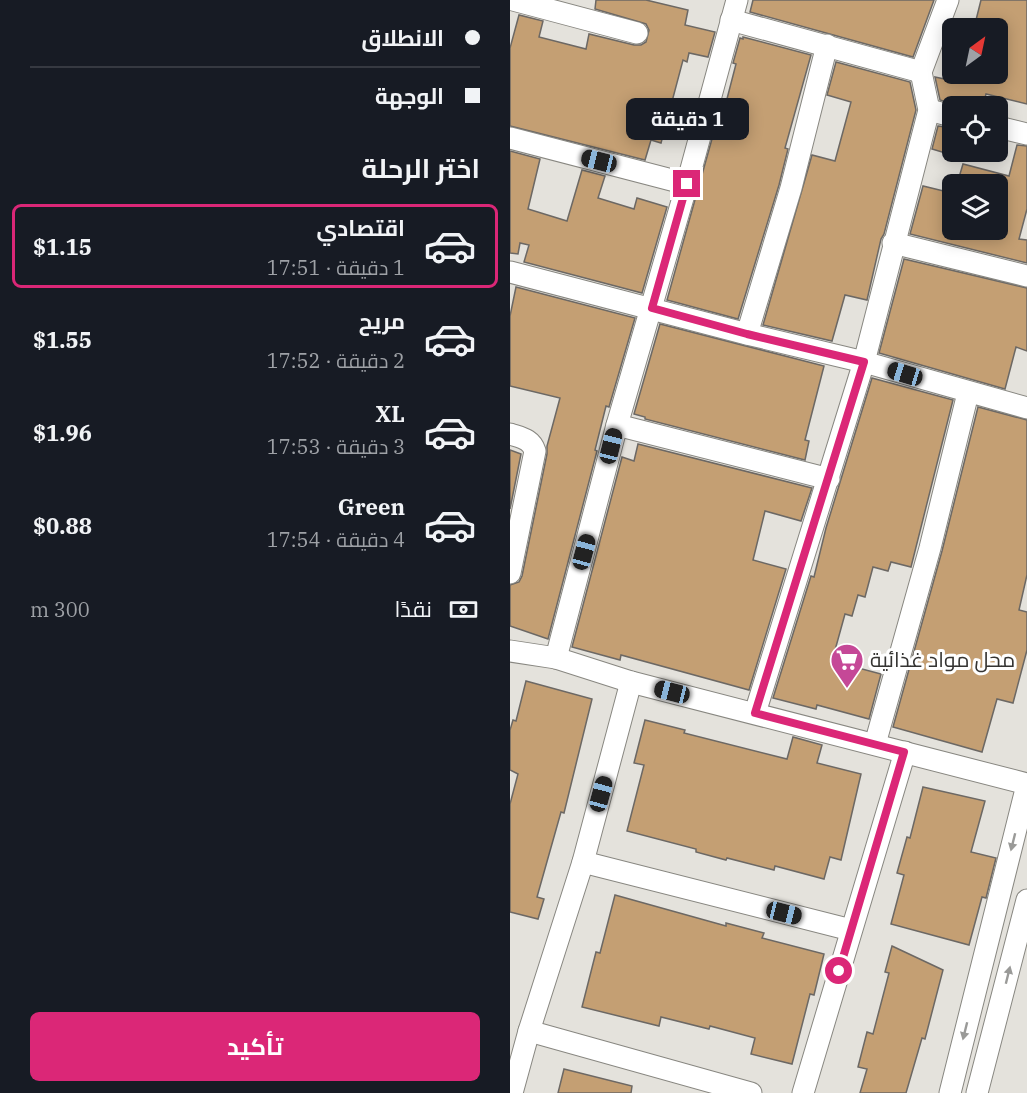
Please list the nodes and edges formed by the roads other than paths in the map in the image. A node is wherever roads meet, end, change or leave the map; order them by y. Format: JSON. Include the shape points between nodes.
{"nodes":[{"id":1,"x":513,"y":0,"type":"edge"},
{"id":2,"x":948,"y":0,"type":"edge"},
{"id":3,"x":734,"y":10,"type":"edge"},
{"id":4,"x":637,"y":33,"type":"dead end"},
{"id":5,"x":827,"y":45,"type":"junction"},
{"id":6,"x":921,"y":72,"type":"junction"},
{"id":7,"x":929,"y":110,"type":"junction"},
{"id":8,"x":942,"y":113,"type":"edge"},
{"id":9,"x":1008,"y":129,"type":"edge"},
{"id":10,"x":1027,"y":134,"type":"edge"},
{"id":11,"x":510,"y":138,"type":"edge"},
{"id":12,"x":687,"y":184,"type":"junction"},
{"id":13,"x":893,"y":243,"type":"junction"},
{"id":14,"x":510,"y":272,"type":"edge"},
{"id":15,"x":1027,"y":276,"type":"edge"},
{"id":16,"x":652,"y":308,"type":"junction"},
{"id":17,"x":747,"y":334,"type":"junction"},
{"id":18,"x":864,"y":362,"type":"junction"},
{"id":19,"x":968,"y":393,"type":"junction"},
{"id":20,"x":1027,"y":408,"type":"edge"},
{"id":21,"x":617,"y":425,"type":"junction"},
{"id":22,"x":510,"y":434,"type":"edge"},
{"id":23,"x":829,"y":479,"type":"junction"},
{"id":24,"x":510,"y":570,"type":"edge"},
{"id":25,"x":510,"y":651,"type":"edge"},
{"id":26,"x":556,"y":658,"type":"junction"},
{"id":27,"x":631,"y":682,"type":"junction"},
{"id":28,"x":755,"y":713,"type":"junction"},
{"id":29,"x":875,"y":744,"type":"junction"},
{"id":30,"x":904,"y":752,"type":"junction"},
{"id":31,"x":1027,"y":784,"type":"edge"},
{"id":32,"x":583,"y":862,"type":"junction"},
{"id":33,"x":1027,"y":900,"type":"edge"},
{"id":34,"x":851,"y":930,"type":"junction"},
{"id":35,"x":529,"y":1031,"type":"junction"},
{"id":36,"x":512,"y":1093,"type":"edge"},
{"id":37,"x":751,"y":1093,"type":"edge"},
{"id":38,"x":803,"y":1093,"type":"edge"},
{"id":39,"x":950,"y":1093,"type":"edge"},
{"id":40,"x":977,"y":1093,"type":"edge"}],
"edges":[{"from":1,"to":4,"type":"street"},
{"from":2,"to":6,"type":"street"},
{"from":3,"to":5,"type":"street"},
{"from":3,"to":12,"type":"street"},
{"from":5,"to":6,"type":"street"},
{"from":5,"to":17,"type":"street","via":[[791,188]]},
{"from":6,"to":7,"type":"street"},
{"from":7,"to":8,"type":"street"},
{"from":7,"to":13,"type":"street"},
{"from":9,"to":10,"type":"street"},
{"from":11,"to":12,"type":"street"},
{"from":12,"to":16,"type":"street"},
{"from":13,"to":15,"type":"street"},
{"from":13,"to":18,"type":"street"},
{"from":14,"to":16,"type":"street"},
{"from":16,"to":17,"type":"street"},
{"from":16,"to":21,"type":"street"},
{"from":17,"to":18,"type":"street"},
{"from":18,"to":19,"type":"street"},
{"from":18,"to":23,"type":"street"},
{"from":19,"to":20,"type":"street"},
{"from":19,"to":29,"type":"street"},
{"from":21,"to":23,"type":"street"},
{"from":21,"to":26,"type":"street"},
{"from":22,"to":24,"type":"street","via":[[526,439],[535,451]]},
{"from":23,"to":28,"type":"street"},
{"from":25,"to":26,"type":"street"},
{"from":26,"to":27,"type":"street"},
{"from":27,"to":28,"type":"street"},
{"from":27,"to":32,"type":"street"},
{"from":28,"to":29,"type":"street"},
{"from":29,"to":30,"type":"street"},
{"from":30,"to":31,"type":"street"},
{"from":30,"to":34,"type":"street"},
{"from":31,"to":39,"type":"street","one_way":true},
{"from":32,"to":34,"type":"street"},
{"from":32,"to":35,"type":"street"},
{"from":40,"to":33,"type":"street","one_way":true},
{"from":34,"to":38,"type":"street"},
{"from":35,"to":36,"type":"street"},
{"from":35,"to":37,"type":"street"}]}
